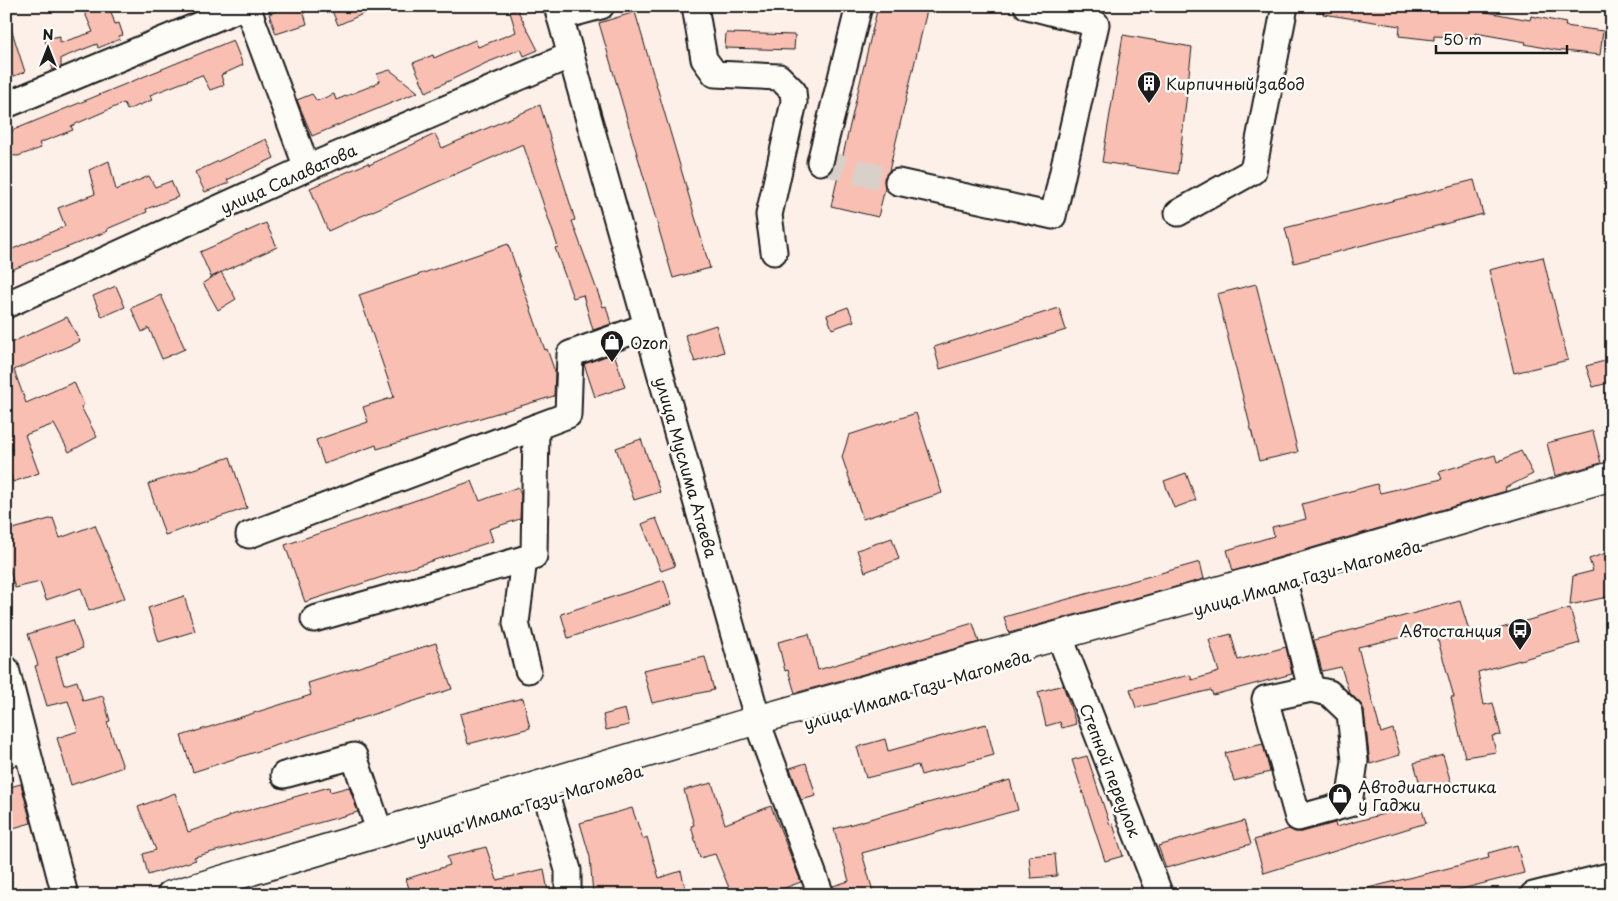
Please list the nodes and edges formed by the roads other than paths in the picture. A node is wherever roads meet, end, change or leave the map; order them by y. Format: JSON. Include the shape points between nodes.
{"nodes":[{"id":1,"x":246,"y":6,"type":"edge"},
{"id":2,"x":601,"y":6,"type":"edge"},
{"id":3,"x":695,"y":6,"type":"edge"},
{"id":4,"x":859,"y":6,"type":"edge"},
{"id":5,"x":1027,"y":6,"type":"edge"},
{"id":6,"x":1285,"y":6,"type":"edge"},
{"id":7,"x":559,"y":12,"type":"edge"},
{"id":8,"x":571,"y":55,"type":"junction"},
{"id":9,"x":6,"y":105,"type":"edge"},
{"id":10,"x":820,"y":162,"type":"dead end"},
{"id":11,"x":307,"y":168,"type":"junction"},
{"id":12,"x":898,"y":182,"type":"tunnel mouth"},
{"id":13,"x":1178,"y":213,"type":"dead end"},
{"id":14,"x":774,"y":252,"type":"dead end"},
{"id":15,"x":6,"y":305,"type":"edge"},
{"id":16,"x":647,"y":326,"type":"junction"},
{"id":17,"x":536,"y":427,"type":"junction"},
{"id":18,"x":1612,"y":476,"type":"edge"},
{"id":19,"x":1612,"y":490,"type":"edge"},
{"id":20,"x":249,"y":535,"type":"dead end"},
{"id":21,"x":524,"y":559,"type":"junction"},
{"id":22,"x":1283,"y":579,"type":"junction"},
{"id":23,"x":314,"y":619,"type":"dead end"},
{"id":24,"x":1063,"y":646,"type":"junction"},
{"id":25,"x":6,"y":669,"type":"edge"},
{"id":26,"x":528,"y":670,"type":"dead end"},
{"id":27,"x":1311,"y":689,"type":"junction"},
{"id":28,"x":759,"y":727,"type":"junction"},
{"id":29,"x":16,"y":752,"type":"edge"},
{"id":30,"x":284,"y":775,"type":"dead end"},
{"id":31,"x":545,"y":791,"type":"junction"},
{"id":32,"x":380,"y":833,"type":"junction"},
{"id":33,"x":1612,"y":875,"type":"edge"},
{"id":34,"x":65,"y":895,"type":"edge"},
{"id":35,"x":171,"y":895,"type":"edge"},
{"id":36,"x":225,"y":895,"type":"edge"},
{"id":37,"x":568,"y":895,"type":"edge"},
{"id":38,"x":821,"y":895,"type":"edge"},
{"id":39,"x":1160,"y":895,"type":"edge"},
{"id":40,"x":1533,"y":895,"type":"edge"}],
"edges":[{"from":1,"to":9,"type":"street"},
{"from":1,"to":11,"type":"street"},
{"from":2,"to":7,"type":"street"},
{"from":3,"to":14,"type":"street","via":[[704,59],[715,74],[780,77],[792,90],[794,102],[769,215]]},
{"from":4,"to":10,"type":"street"},
{"from":5,"to":12,"type":"street","via":[[1096,24],[1053,216]]},
{"from":6,"to":13,"type":"street","via":[[1253,171]]},
{"from":7,"to":8,"type":"street","name":"улица Муслима Атаева"},
{"from":8,"to":11,"type":"street","name":"улица Салаватова"},
{"from":8,"to":16,"type":"street","name":"улица Муслима Атаева"},
{"from":11,"to":15,"type":"street","name":"улица Салаватова"},
{"from":16,"to":17,"type":"street","via":[[570,354],[568,415]]},
{"from":16,"to":28,"type":"street","name":"улица Муслима Атаева"},
{"from":17,"to":20,"type":"street"},
{"from":17,"to":21,"type":"street","via":[[534,556]]},
{"from":18,"to":22,"type":"main road"},
{"from":19,"to":22,"type":"main road","name":"улица Имама Гази-Магомеда"},
{"from":21,"to":23,"type":"street"},
{"from":21,"to":26,"type":"street","via":[[516,623]]},
{"from":22,"to":24,"type":"main road","name":"улица Имама Гази-Магомеда"},
{"from":22,"to":27,"type":"street"},
{"from":22,"to":28,"type":"main road"},
{"from":24,"to":28,"type":"main road","name":"улица Имама Гази-Магомеда"},
{"from":24,"to":39,"type":"street","name":"Степной переулок"},
{"from":25,"to":29,"type":"street"},
{"from":27,"to":27,"type":"street","via":[[1265,699],[1298,818],[1349,804],[1355,761],[1350,712],[1329,693]]},
{"from":28,"to":31,"type":"main road","name":"улица Имама Гази-Магомеда"},
{"from":28,"to":38,"type":"street","name":"улица Муслима Атаева"},
{"from":29,"to":34,"type":"street"},
{"from":30,"to":32,"type":"street","via":[[354,756]]},
{"from":31,"to":32,"type":"main road"},
{"from":31,"to":36,"type":"main road","name":"улица Имама Гази-Магомеда"},
{"from":31,"to":37,"type":"street","via":[[568,870]]},
{"from":32,"to":35,"type":"main road"},
{"from":33,"to":40,"type":"street"}]}
